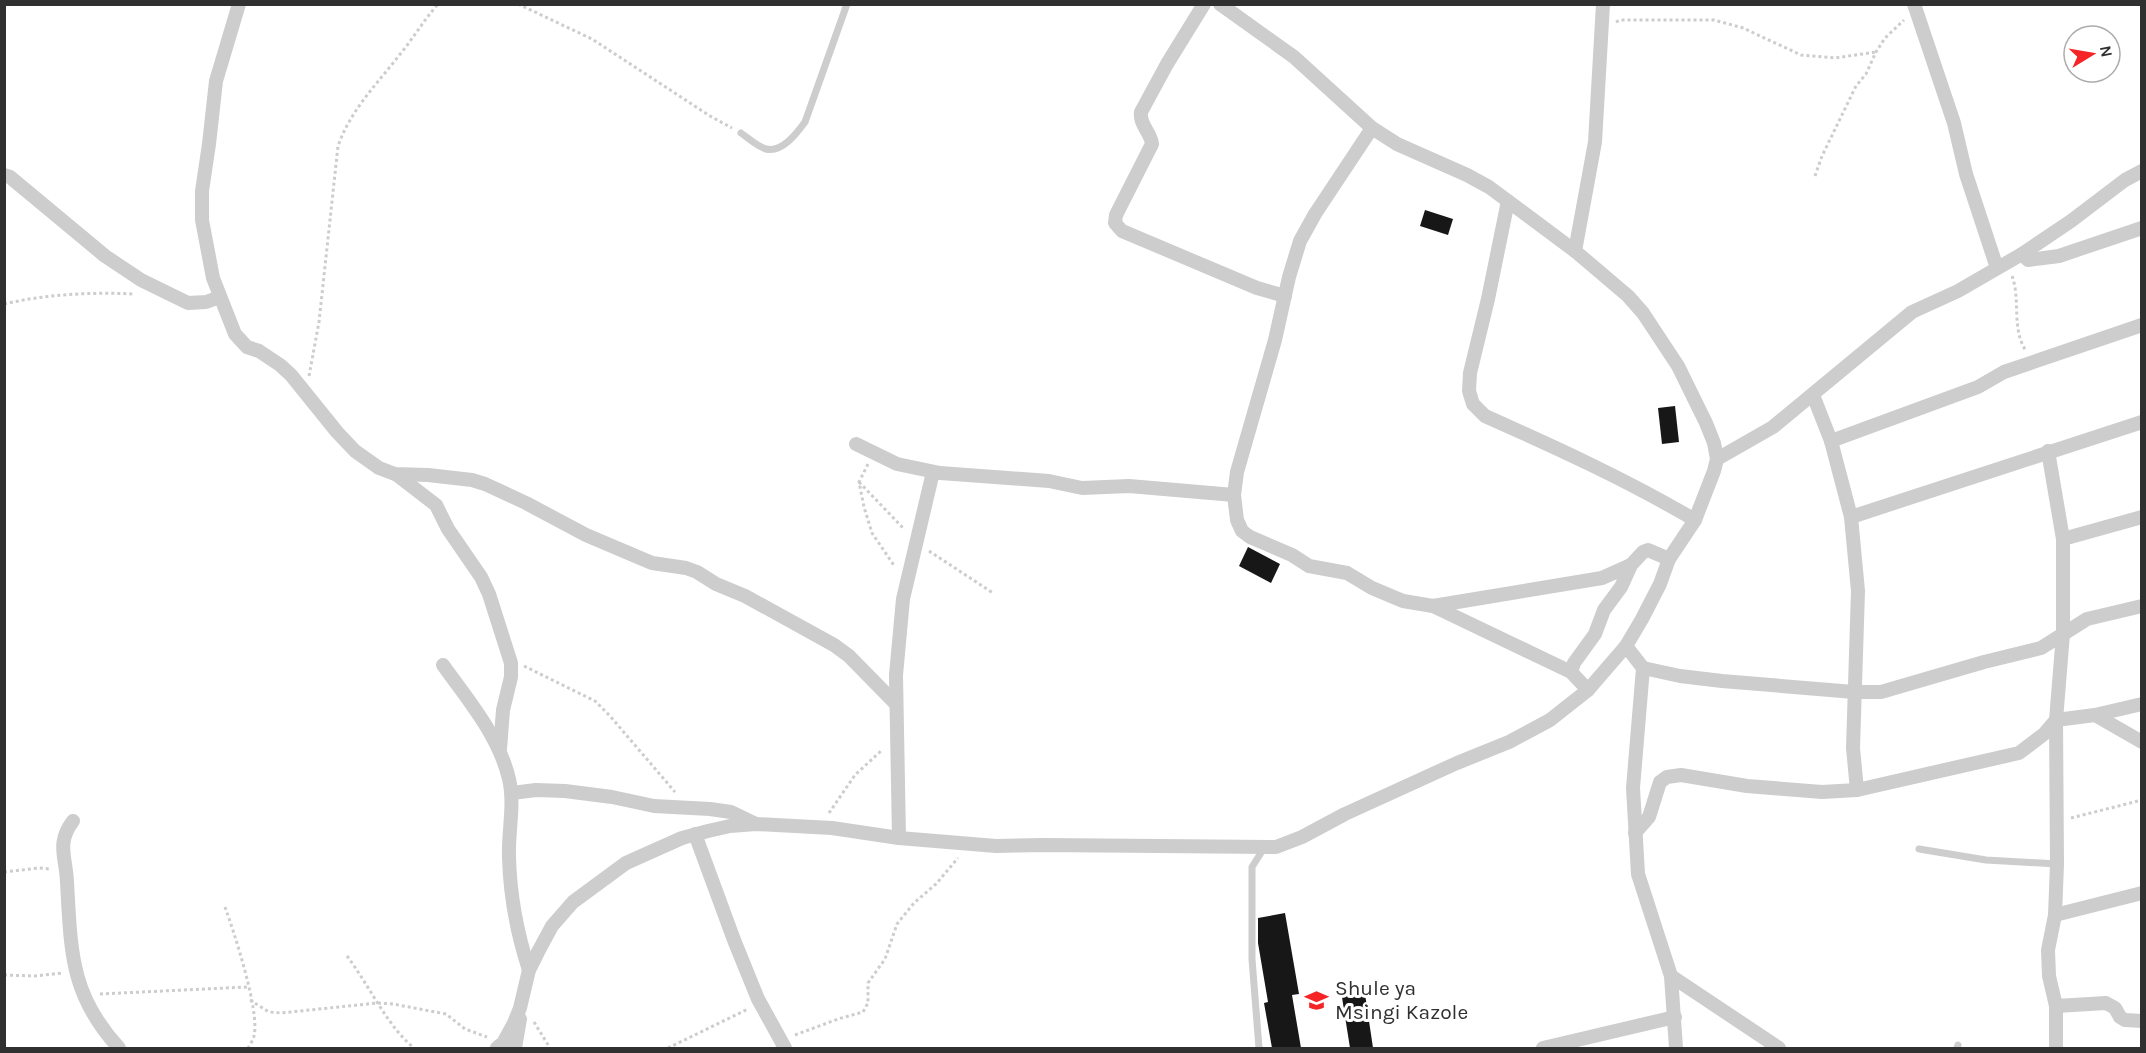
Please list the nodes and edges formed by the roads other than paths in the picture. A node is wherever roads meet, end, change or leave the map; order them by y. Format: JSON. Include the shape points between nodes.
{"nodes":[{"id":1,"x":239,"y":4,"type":"edge"},
{"id":2,"x":847,"y":4,"type":"edge"},
{"id":3,"x":1204,"y":4,"type":"edge"},
{"id":4,"x":1220,"y":4,"type":"edge"},
{"id":5,"x":1603,"y":4,"type":"edge"},
{"id":6,"x":1915,"y":7,"type":"edge"},
{"id":7,"x":1372,"y":128,"type":"junction"},
{"id":8,"x":741,"y":133,"type":"road end"},
{"id":9,"x":2142,"y":171,"type":"edge"},
{"id":10,"x":4,"y":175,"type":"edge"},
{"id":11,"x":1508,"y":201,"type":"junction"},
{"id":12,"x":2142,"y":228,"type":"edge"},
{"id":13,"x":1575,"y":251,"type":"junction"},
{"id":14,"x":2022,"y":254,"type":"junction"},
{"id":15,"x":2002,"y":266,"type":"junction"},
{"id":16,"x":1285,"y":296,"type":"junction"},
{"id":17,"x":220,"y":297,"type":"junction"},
{"id":18,"x":2142,"y":325,"type":"edge"},
{"id":19,"x":1813,"y":395,"type":"junction"},
{"id":20,"x":2142,"y":422,"type":"edge"},
{"id":21,"x":1831,"y":441,"type":"junction"},
{"id":22,"x":856,"y":444,"type":"dead end"},
{"id":23,"x":2048,"y":451,"type":"junction"},
{"id":24,"x":1717,"y":459,"type":"junction"},
{"id":25,"x":933,"y":472,"type":"junction"},
{"id":26,"x":395,"y":474,"type":"junction"},
{"id":27,"x":1234,"y":495,"type":"junction"},
{"id":28,"x":1851,"y":517,"type":"junction"},
{"id":29,"x":2142,"y":517,"type":"edge"},
{"id":30,"x":1695,"y":520,"type":"junction"},
{"id":31,"x":2063,"y":539,"type":"junction"},
{"id":32,"x":1669,"y":559,"type":"junction"},
{"id":33,"x":1631,"y":565,"type":"junction"},
{"id":34,"x":1433,"y":606,"type":"junction"},
{"id":35,"x":2142,"y":606,"type":"edge"},
{"id":36,"x":2062,"y":634,"type":"junction"},
{"id":37,"x":1626,"y":646,"type":"junction"},
{"id":38,"x":443,"y":664,"type":"dead end"},
{"id":39,"x":1643,"y":668,"type":"junction"},
{"id":40,"x":1572,"y":672,"type":"junction"},
{"id":41,"x":1588,"y":690,"type":"junction"},
{"id":42,"x":1854,"y":692,"type":"junction"},
{"id":43,"x":896,"y":704,"type":"junction"},
{"id":44,"x":2142,"y":704,"type":"edge"},
{"id":45,"x":2095,"y":715,"type":"junction"},
{"id":46,"x":2056,"y":720,"type":"junction"},
{"id":47,"x":2142,"y":742,"type":"edge"},
{"id":48,"x":500,"y":749,"type":"junction"},
{"id":49,"x":1857,"y":790,"type":"junction"},
{"id":50,"x":512,"y":793,"type":"junction"},
{"id":51,"x":73,"y":821,"type":"dead end"},
{"id":52,"x":756,"y":824,"type":"junction"},
{"id":53,"x":1635,"y":833,"type":"junction"},
{"id":54,"x":695,"y":834,"type":"junction"},
{"id":55,"x":899,"y":838,"type":"junction"},
{"id":56,"x":1264,"y":848,"type":"junction"},
{"id":57,"x":1919,"y":849,"type":"dead end"},
{"id":58,"x":2057,"y":864,"type":"junction"},
{"id":59,"x":2142,"y":893,"type":"edge"},
{"id":60,"x":2055,"y":915,"type":"junction"},
{"id":61,"x":530,"y":970,"type":"junction"},
{"id":62,"x":1671,"y":976,"type":"junction"},
{"id":63,"x":2056,"y":1006,"type":"junction"},
{"id":64,"x":1675,"y":1017,"type":"junction"},
{"id":65,"x":2142,"y":1021,"type":"edge"},
{"id":66,"x":783,"y":1044,"type":"edge"},
{"id":67,"x":505,"y":1047,"type":"edge"},
{"id":68,"x":119,"y":1048,"type":"edge"},
{"id":69,"x":1259,"y":1048,"type":"edge"},
{"id":70,"x":1543,"y":1048,"type":"edge"},
{"id":71,"x":1676,"y":1048,"type":"edge"},
{"id":72,"x":1779,"y":1048,"type":"edge"},
{"id":73,"x":2056,"y":1048,"type":"edge"}],
"edges":[{"from":1,"to":17,"type":"street","via":[[216,81],[202,191],[206,244]]},
{"from":2,"to":8,"type":"lane","via":[[798,132],[771,149]]},
{"from":3,"to":16,"type":"street","via":[[1141,112],[1152,144],[1115,223],[1120,230]]},
{"from":4,"to":7,"type":"street","via":[[1294,57]]},
{"from":5,"to":13,"type":"street","via":[[1595,142]]},
{"from":6,"to":15,"type":"street","via":[[1954,123],[1966,174]]},
{"from":7,"to":11,"type":"street","via":[[1397,144],[1467,175]]},
{"from":7,"to":16,"type":"street","via":[[1300,241]]},
{"from":9,"to":14,"type":"street"},
{"from":10,"to":17,"type":"street","via":[[141,280],[188,303]]},
{"from":11,"to":13,"type":"street"},
{"from":11,"to":30,"type":"street","via":[[1470,373],[1473,404],[1485,416],[1589,462]]},
{"from":12,"to":14,"type":"street","via":[[2059,256],[2028,261]]},
{"from":13,"to":24,"type":"street","via":[[1643,313],[1689,385]]},
{"from":14,"to":15,"type":"street"},
{"from":15,"to":19,"type":"street","via":[[1912,312]]},
{"from":16,"to":27,"type":"street"},
{"from":17,"to":26,"type":"street","via":[[240,341],[280,364],[355,451]]},
{"from":18,"to":21,"type":"street","via":[[2032,361],[1978,387]]},
{"from":19,"to":21,"type":"street"},
{"from":19,"to":24,"type":"street","via":[[1773,428]]},
{"from":20,"to":23,"type":"street"},
{"from":21,"to":28,"type":"street"},
{"from":22,"to":25,"type":"street","via":[[897,464]]},
{"from":23,"to":28,"type":"street"},
{"from":23,"to":31,"type":"street"},
{"from":24,"to":30,"type":"street"},
{"from":25,"to":27,"type":"street","via":[[1049,481],[1082,488],[1129,486]]},
{"from":25,"to":43,"type":"street","via":[[903,599]]},
{"from":26,"to":43,"type":"street","via":[[485,484],[652,563],[697,572],[834,645]]},
{"from":26,"to":48,"type":"street","via":[[436,505],[481,577],[509,654],[511,677]]},
{"from":27,"to":34,"type":"street","via":[[1237,520],[1250,537],[1309,566],[1347,573],[1403,601]]},
{"from":28,"to":42,"type":"street","via":[[1857,591]]},
{"from":29,"to":31,"type":"street"},
{"from":30,"to":32,"type":"street"},
{"from":31,"to":36,"type":"street"},
{"from":32,"to":33,"type":"street","via":[[1648,550]]},
{"from":32,"to":37,"type":"street","via":[[1660,584]]},
{"from":33,"to":34,"type":"street","via":[[1602,578]]},
{"from":33,"to":40,"type":"street"},
{"from":34,"to":40,"type":"street"},
{"from":35,"to":36,"type":"street","via":[[2087,619]]},
{"from":36,"to":42,"type":"street","via":[[2041,648],[1911,685],[1881,692]]},
{"from":36,"to":46,"type":"street"},
{"from":37,"to":39,"type":"street"},
{"from":37,"to":41,"type":"street"},
{"from":38,"to":48,"type":"street"},
{"from":39,"to":42,"type":"street","via":[[1711,680]]},
{"from":39,"to":53,"type":"street","via":[[1633,788]]},
{"from":40,"to":41,"type":"street"},
{"from":41,"to":56,"type":"street","via":[[1550,720],[1509,742],[1302,837]]},
{"from":42,"to":49,"type":"street"},
{"from":43,"to":55,"type":"street"},
{"from":44,"to":45,"type":"street"},
{"from":45,"to":46,"type":"street"},
{"from":45,"to":47,"type":"street"},
{"from":46,"to":49,"type":"street","via":[[2019,753]]},
{"from":46,"to":58,"type":"street"},
{"from":48,"to":50,"type":"street"},
{"from":49,"to":53,"type":"street","via":[[1822,792],[1674,776],[1660,782],[1649,817]]},
{"from":50,"to":52,"type":"street","via":[[564,791],[612,797],[654,806],[730,812]]},
{"from":50,"to":61,"type":"street","via":[[509,857],[513,906]]},
{"from":51,"to":68,"type":"street","via":[[63,839],[69,932],[76,971],[97,1023]]},
{"from":52,"to":54,"type":"street"},
{"from":52,"to":55,"type":"street"},
{"from":53,"to":62,"type":"street","via":[[1638,874]]},
{"from":54,"to":61,"type":"street","via":[[626,863],[573,902],[552,926]]},
{"from":54,"to":66,"type":"street","via":[[760,1003]]},
{"from":55,"to":56,"type":"street","via":[[996,846]]},
{"from":56,"to":69,"type":"lane","via":[[1252,867],[1252,959]]},
{"from":57,"to":58,"type":"lane","via":[[1986,860]]},
{"from":58,"to":60,"type":"street"},
{"from":59,"to":60,"type":"street"},
{"from":60,"to":63,"type":"street","via":[[2048,950]]},
{"from":61,"to":67,"type":"street"},
{"from":62,"to":64,"type":"street"},
{"from":62,"to":72,"type":"street"},
{"from":63,"to":65,"type":"street","via":[[2106,1003],[2125,1020]]},
{"from":63,"to":73,"type":"street"},
{"from":64,"to":70,"type":"street"},
{"from":64,"to":71,"type":"street"}]}
